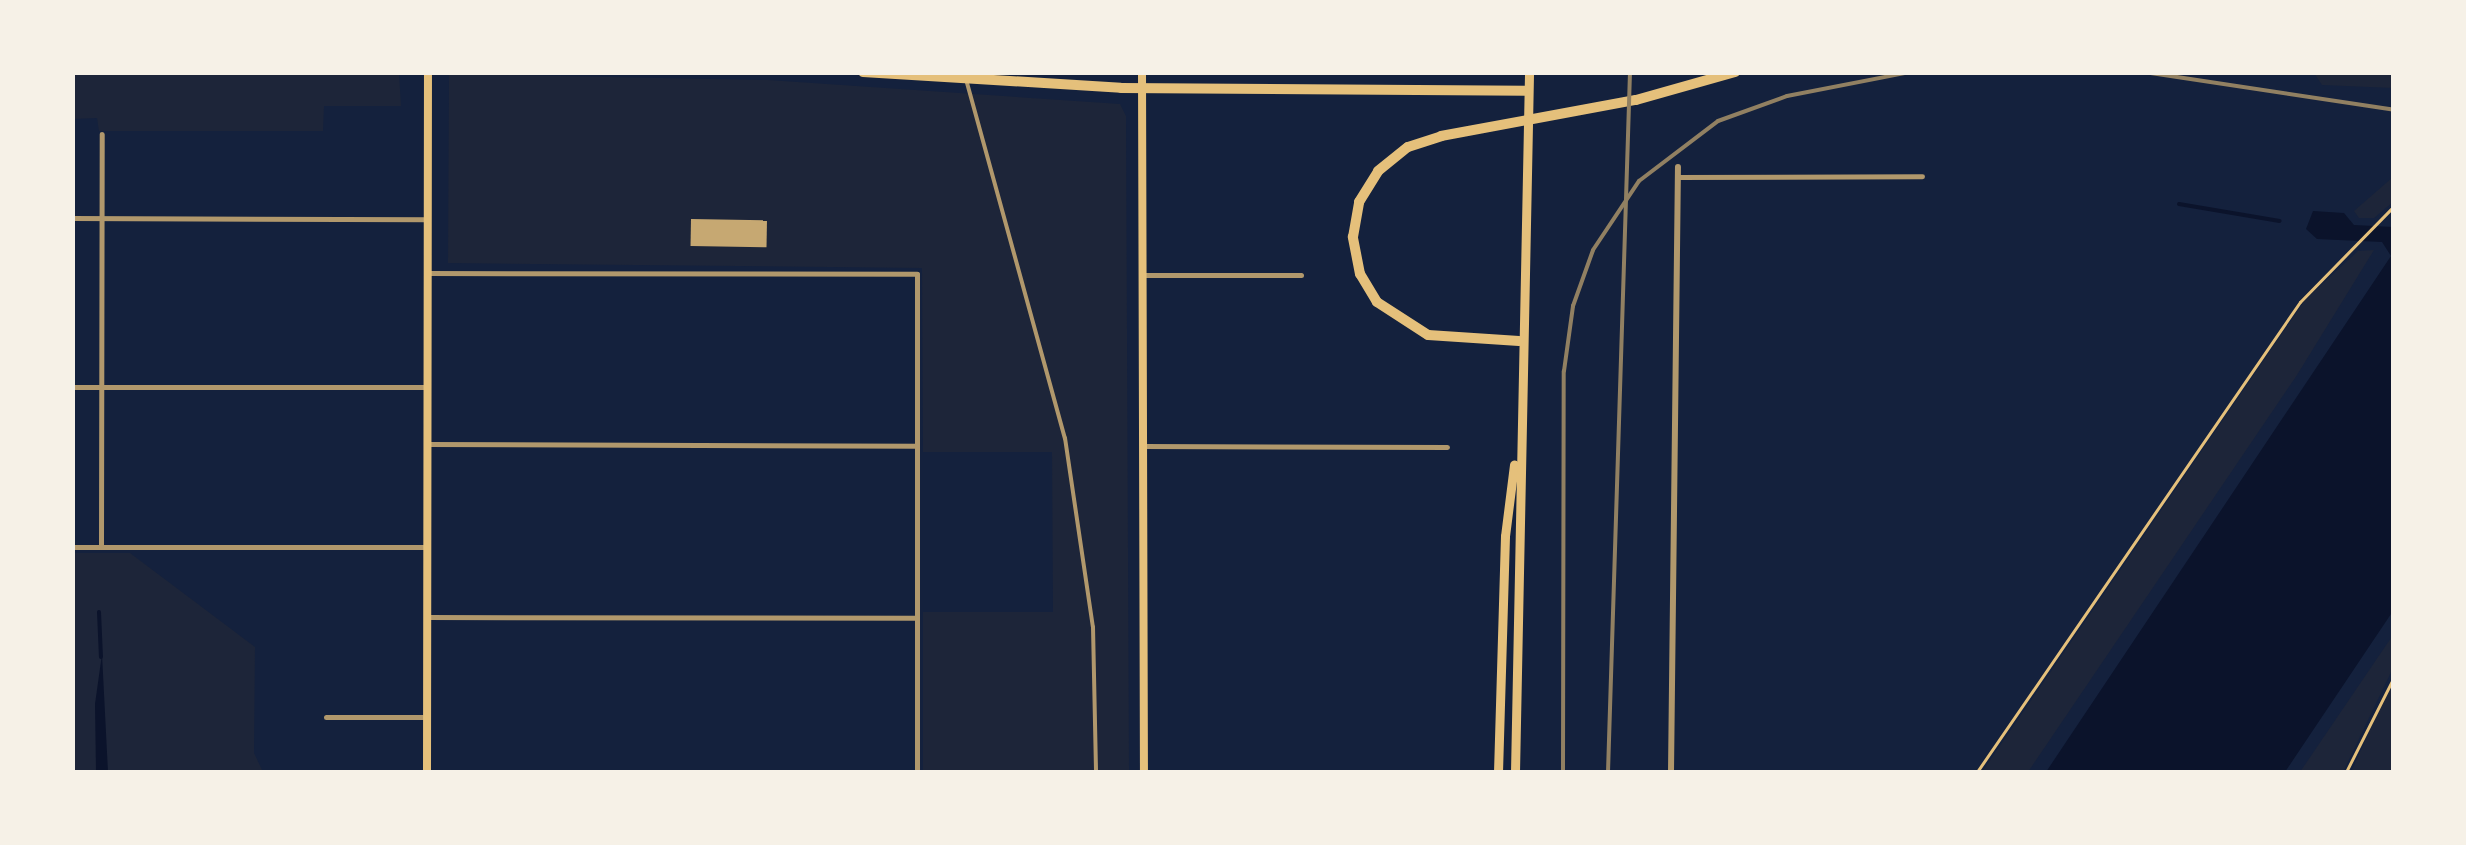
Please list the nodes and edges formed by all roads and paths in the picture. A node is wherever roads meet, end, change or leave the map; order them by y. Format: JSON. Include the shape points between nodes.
{"nodes":[{"id":1,"x":428,"y":72,"type":"edge"},
{"id":2,"x":862,"y":72,"type":"edge"},
{"id":3,"x":964,"y":72,"type":"edge"},
{"id":4,"x":1142,"y":72,"type":"edge"},
{"id":5,"x":1528,"y":72,"type":"edge"},
{"id":6,"x":1735,"y":72,"type":"edge"},
{"id":7,"x":1528,"y":91,"type":"junction"},
{"id":8,"x":102,"y":134,"type":"dead end"},
{"id":9,"x":1678,"y":167,"type":"dead end"},
{"id":10,"x":1922,"y":176,"type":"dead end"},
{"id":11,"x":1678,"y":177,"type":"junction"},
{"id":12,"x":2394,"y":206,"type":"edge"},
{"id":13,"x":72,"y":218,"type":"edge"},
{"id":14,"x":102,"y":218,"type":"junction"},
{"id":15,"x":428,"y":219,"type":"junction"},
{"id":16,"x":428,"y":273,"type":"junction"},
{"id":17,"x":1144,"y":275,"type":"junction"},
{"id":18,"x":1301,"y":275,"type":"dead end"},
{"id":19,"x":1520,"y":340,"type":"junction"},
{"id":20,"x":72,"y":386,"type":"edge"},
{"id":21,"x":101,"y":386,"type":"junction"},
{"id":22,"x":428,"y":387,"type":"junction"},
{"id":23,"x":1517,"y":443,"type":"junction"},
{"id":24,"x":428,"y":444,"type":"junction"},
{"id":25,"x":917,"y":446,"type":"junction"},
{"id":26,"x":1144,"y":446,"type":"junction"},
{"id":27,"x":1447,"y":447,"type":"dead end"},
{"id":28,"x":72,"y":546,"type":"edge"},
{"id":29,"x":100,"y":546,"type":"junction"},
{"id":30,"x":427,"y":547,"type":"junction"},
{"id":31,"x":427,"y":617,"type":"junction"},
{"id":32,"x":917,"y":618,"type":"junction"},
{"id":33,"x":2394,"y":677,"type":"edge"},
{"id":34,"x":326,"y":717,"type":"dead end"},
{"id":35,"x":427,"y":717,"type":"junction"},
{"id":36,"x":427,"y":772,"type":"edge"},
{"id":37,"x":917,"y":772,"type":"edge"},
{"id":38,"x":1096,"y":772,"type":"edge"},
{"id":39,"x":1144,"y":772,"type":"edge"},
{"id":40,"x":1498,"y":772,"type":"edge"},
{"id":41,"x":1515,"y":772,"type":"edge"},
{"id":42,"x":1671,"y":772,"type":"edge"},
{"id":43,"x":1977,"y":772,"type":"edge"},
{"id":44,"x":2346,"y":772,"type":"edge"}],
"edges":[{"from":1,"to":15,"type":"main road"},
{"from":2,"to":7,"type":"highway","via":[[1121,88]]},
{"from":3,"to":38,"type":"street","via":[[1065,438],[1092,627]]},
{"from":4,"to":17,"type":"main road"},
{"from":5,"to":7,"type":"main road"},
{"from":6,"to":19,"type":"highway","via":[[1636,100],[1440,136],[1408,148],[1378,171],[1359,202],[1353,237],[1360,274],[1377,302],[1428,335]]},
{"from":7,"to":19,"type":"main road"},
{"from":8,"to":14,"type":"street"},
{"from":9,"to":11,"type":"street"},
{"from":10,"to":11,"type":"street"},
{"from":11,"to":42,"type":"street"},
{"from":12,"to":43,"type":"path","via":[[2300,302]]},
{"from":13,"to":14,"type":"street"},
{"from":14,"to":15,"type":"street"},
{"from":14,"to":21,"type":"street"},
{"from":15,"to":16,"type":"main road"},
{"from":16,"to":22,"type":"main road"},
{"from":16,"to":25,"type":"street","via":[[917,274]]},
{"from":17,"to":18,"type":"street"},
{"from":17,"to":26,"type":"main road"},
{"from":19,"to":23,"type":"main road"},
{"from":20,"to":21,"type":"street"},
{"from":21,"to":22,"type":"street"},
{"from":21,"to":29,"type":"street"},
{"from":22,"to":24,"type":"main road"},
{"from":23,"to":40,"type":"main road","via":[[1505,536]]},
{"from":23,"to":41,"type":"main road","via":[[1522,536]]},
{"from":24,"to":25,"type":"street"},
{"from":24,"to":30,"type":"main road"},
{"from":25,"to":32,"type":"street"},
{"from":26,"to":27,"type":"street"},
{"from":26,"to":39,"type":"main road"},
{"from":28,"to":29,"type":"street"},
{"from":29,"to":30,"type":"street"},
{"from":30,"to":31,"type":"main road"},
{"from":31,"to":32,"type":"street"},
{"from":31,"to":35,"type":"main road"},
{"from":32,"to":37,"type":"street"},
{"from":33,"to":44,"type":"path"},
{"from":34,"to":35,"type":"street"},
{"from":35,"to":36,"type":"main road"}]}
